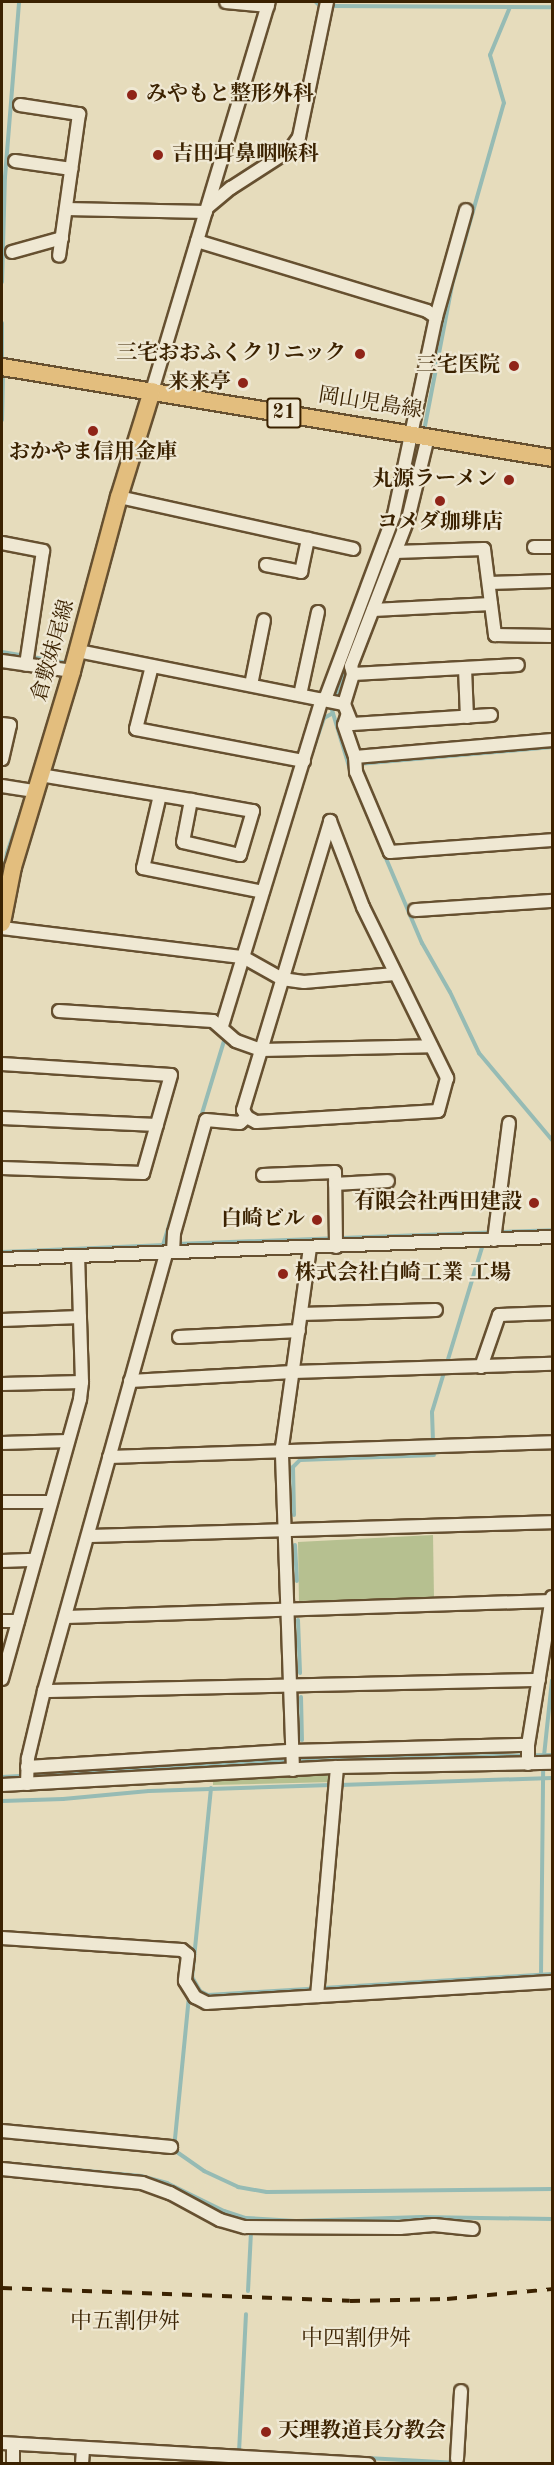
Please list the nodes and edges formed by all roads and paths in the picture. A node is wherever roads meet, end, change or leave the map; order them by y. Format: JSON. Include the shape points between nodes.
{"nodes":[{"id":1,"x":226,"y":2,"type":"edge"},
{"id":2,"x":268,"y":4,"type":"edge"},
{"id":3,"x":326,"y":5,"type":"edge"},
{"id":4,"x":20,"y":105,"type":"dead end"},
{"id":5,"x":15,"y":161,"type":"dead end"},
{"id":6,"x":71,"y":169,"type":"junction"},
{"id":7,"x":66,"y":209,"type":"junction"},
{"id":8,"x":206,"y":210,"type":"junction"},
{"id":9,"x":466,"y":210,"type":"dead end"},
{"id":10,"x":62,"y":238,"type":"junction"},
{"id":11,"x":197,"y":241,"type":"junction"},
{"id":12,"x":12,"y":252,"type":"dead end"},
{"id":13,"x":59,"y":256,"type":"dead end"},
{"id":14,"x":436,"y":317,"type":"junction"},
{"id":15,"x":5,"y":367,"type":"edge"},
{"id":16,"x":152,"y":391,"type":"junction"},
{"id":17,"x":420,"y":435,"type":"junction"},
{"id":18,"x":552,"y":458,"type":"edge"},
{"id":19,"x":119,"y":497,"type":"junction"},
{"id":20,"x":308,"y":539,"type":"junction"},
{"id":21,"x":2,"y":543,"type":"edge"},
{"id":22,"x":534,"y":547,"type":"dead end"},
{"id":23,"x":552,"y":547,"type":"edge"},
{"id":24,"x":353,"y":549,"type":"dead end"},
{"id":25,"x":395,"y":552,"type":"junction"},
{"id":26,"x":266,"y":565,"type":"dead end"},
{"id":27,"x":552,"y":581,"type":"edge"},
{"id":28,"x":489,"y":583,"type":"junction"},
{"id":29,"x":491,"y":604,"type":"junction"},
{"id":30,"x":373,"y":610,"type":"junction"},
{"id":31,"x":318,"y":612,"type":"dead end"},
{"id":32,"x":264,"y":620,"type":"dead end"},
{"id":33,"x":552,"y":636,"type":"edge"},
{"id":34,"x":78,"y":651,"type":"junction"},
{"id":35,"x":26,"y":660,"type":"junction"},
{"id":36,"x":2,"y":661,"type":"edge"},
{"id":37,"x":518,"y":665,"type":"dead end"},
{"id":38,"x":152,"y":666,"type":"junction"},
{"id":39,"x":465,"y":668,"type":"junction"},
{"id":40,"x":68,"y":670,"type":"junction"},
{"id":41,"x":353,"y":674,"type":"junction"},
{"id":42,"x":250,"y":685,"type":"junction"},
{"id":43,"x":300,"y":695,"type":"junction"},
{"id":44,"x":335,"y":703,"type":"junction"},
{"id":45,"x":491,"y":716,"type":"dead end"},
{"id":46,"x":467,"y":717,"type":"junction"},
{"id":47,"x":2,"y":724,"type":"edge"},
{"id":48,"x":552,"y":740,"type":"edge"},
{"id":49,"x":2,"y":759,"type":"edge"},
{"id":50,"x":304,"y":761,"type":"junction"},
{"id":51,"x":355,"y":762,"type":"junction"},
{"id":52,"x":2,"y":786,"type":"edge"},
{"id":53,"x":33,"y":786,"type":"junction"},
{"id":54,"x":160,"y":795,"type":"junction"},
{"id":55,"x":191,"y":801,"type":"junction"},
{"id":56,"x":552,"y":840,"type":"edge"},
{"id":57,"x":263,"y":892,"type":"junction"},
{"id":58,"x":552,"y":901,"type":"edge"},
{"id":59,"x":415,"y":910,"type":"dead end"},
{"id":60,"x":2,"y":923,"type":"edge"},
{"id":61,"x":2,"y":928,"type":"edge"},
{"id":62,"x":246,"y":958,"type":"junction"},
{"id":63,"x":395,"y":974,"type":"junction"},
{"id":64,"x":282,"y":979,"type":"junction"},
{"id":65,"x":59,"y":1011,"type":"dead end"},
{"id":66,"x":225,"y":1029,"type":"junction"},
{"id":67,"x":431,"y":1046,"type":"junction"},
{"id":68,"x":261,"y":1050,"type":"junction"},
{"id":69,"x":2,"y":1064,"type":"edge"},
{"id":70,"x":247,"y":1117,"type":"junction"},
{"id":71,"x":2,"y":1118,"type":"edge"},
{"id":72,"x":509,"y":1123,"type":"dead end"},
{"id":73,"x":157,"y":1125,"type":"junction"},
{"id":74,"x":2,"y":1168,"type":"edge"},
{"id":75,"x":263,"y":1175,"type":"dead end"},
{"id":76,"x":388,"y":1181,"type":"dead end"},
{"id":77,"x":335,"y":1184,"type":"junction"},
{"id":78,"x":493,"y":1235,"type":"junction"},
{"id":79,"x":552,"y":1237,"type":"edge"},
{"id":80,"x":335,"y":1241,"type":"junction"},
{"id":81,"x":310,"y":1248,"type":"junction"},
{"id":82,"x":171,"y":1249,"type":"junction"},
{"id":83,"x":78,"y":1256,"type":"junction"},
{"id":84,"x":2,"y":1259,"type":"edge"},
{"id":85,"x":436,"y":1310,"type":"dead end"},
{"id":86,"x":552,"y":1313,"type":"edge"},
{"id":87,"x":301,"y":1314,"type":"junction"},
{"id":88,"x":80,"y":1317,"type":"junction"},
{"id":89,"x":2,"y":1320,"type":"edge"},
{"id":90,"x":299,"y":1331,"type":"junction"},
{"id":91,"x":179,"y":1338,"type":"dead end"},
{"id":92,"x":552,"y":1364,"type":"edge"},
{"id":93,"x":481,"y":1367,"type":"junction"},
{"id":94,"x":293,"y":1372,"type":"junction"},
{"id":95,"x":130,"y":1381,"type":"junction"},
{"id":96,"x":82,"y":1382,"type":"junction"},
{"id":97,"x":2,"y":1384,"type":"edge"},
{"id":98,"x":68,"y":1441,"type":"junction"},
{"id":99,"x":552,"y":1442,"type":"edge"},
{"id":100,"x":2,"y":1443,"type":"edge"},
{"id":101,"x":282,"y":1453,"type":"junction"},
{"id":102,"x":109,"y":1457,"type":"junction"},
{"id":103,"x":2,"y":1502,"type":"edge"},
{"id":104,"x":51,"y":1502,"type":"junction"},
{"id":105,"x":552,"y":1522,"type":"edge"},
{"id":106,"x":285,"y":1530,"type":"junction"},
{"id":107,"x":88,"y":1536,"type":"junction"},
{"id":108,"x":35,"y":1560,"type":"junction"},
{"id":109,"x":2,"y":1561,"type":"edge"},
{"id":110,"x":552,"y":1599,"type":"edge"},
{"id":111,"x":287,"y":1608,"type":"junction"},
{"id":112,"x":66,"y":1617,"type":"junction"},
{"id":113,"x":2,"y":1621,"type":"edge"},
{"id":114,"x":18,"y":1621,"type":"junction"},
{"id":115,"x":2,"y":1679,"type":"edge"},
{"id":116,"x":539,"y":1680,"type":"junction"},
{"id":117,"x":290,"y":1686,"type":"junction"},
{"id":118,"x":44,"y":1692,"type":"junction"},
{"id":119,"x":528,"y":1755,"type":"junction"},
{"id":120,"x":293,"y":1761,"type":"junction"},
{"id":121,"x":552,"y":1763,"type":"edge"},
{"id":122,"x":337,"y":1767,"type":"junction"},
{"id":123,"x":27,"y":1775,"type":"junction"},
{"id":124,"x":2,"y":1785,"type":"edge"},
{"id":125,"x":2,"y":1938,"type":"edge"},
{"id":126,"x":552,"y":1982,"type":"edge"},
{"id":127,"x":318,"y":1990,"type":"junction"},
{"id":128,"x":2,"y":2132,"type":"edge"},
{"id":129,"x":171,"y":2147,"type":"dead end"},
{"id":130,"x":2,"y":2169,"type":"edge"},
{"id":131,"x":473,"y":2229,"type":"dead end"},
{"id":132,"x":461,"y":2391,"type":"dead end"},
{"id":133,"x":7,"y":2443,"type":"edge"},
{"id":134,"x":83,"y":2448,"type":"junction"},
{"id":135,"x":457,"y":2459,"type":"dead end"},
{"id":136,"x":13,"y":2463,"type":"edge"},
{"id":137,"x":82,"y":2463,"type":"edge"},
{"id":138,"x":368,"y":2463,"type":"edge"}],
"edges":[{"from":1,"to":2,"type":"street"},
{"from":2,"to":8,"type":"street"},
{"from":3,"to":8,"type":"street","via":[[299,137],[290,150],[231,188]]},
{"from":4,"to":6,"type":"street","via":[[79,114]]},
{"from":5,"to":6,"type":"street"},
{"from":6,"to":7,"type":"street"},
{"from":7,"to":8,"type":"street"},
{"from":7,"to":10,"type":"street"},
{"from":8,"to":11,"type":"street"},
{"from":9,"to":14,"type":"street"},
{"from":10,"to":12,"type":"street"},
{"from":10,"to":13,"type":"street"},
{"from":11,"to":14,"type":"street"},
{"from":11,"to":16,"type":"street"},
{"from":14,"to":17,"type":"street"},
{"from":15,"to":16,"type":"main road","name":"岡山児島線","number":"21"},
{"from":16,"to":17,"type":"main road","name":"岡山児島線","number":"21"},
{"from":16,"to":19,"type":"main road","name":"倉敷妹尾線"},
{"from":17,"to":18,"type":"main road","name":"岡山児島線","number":"21"},
{"from":17,"to":25,"type":"street","via":[[408,519]]},
{"from":17,"to":44,"type":"street"},
{"from":19,"to":20,"type":"street"},
{"from":19,"to":34,"type":"main road","name":"倉敷妹尾線"},
{"from":20,"to":24,"type":"street"},
{"from":20,"to":26,"type":"street","via":[[301,572]]},
{"from":21,"to":35,"type":"street","via":[[43,551]]},
{"from":22,"to":23,"type":"street"},
{"from":25,"to":28,"type":"street","via":[[484,549]]},
{"from":25,"to":30,"type":"street"},
{"from":27,"to":28,"type":"street"},
{"from":28,"to":29,"type":"street"},
{"from":29,"to":30,"type":"street"},
{"from":29,"to":33,"type":"street","via":[[495,636]]},
{"from":30,"to":41,"type":"street","via":[[351,666]]},
{"from":31,"to":43,"type":"street"},
{"from":32,"to":42,"type":"street"},
{"from":34,"to":38,"type":"street"},
{"from":34,"to":40,"type":"main road","name":"倉敷妹尾線"},
{"from":35,"to":36,"type":"street"},
{"from":35,"to":40,"type":"street"},
{"from":37,"to":39,"type":"street"},
{"from":38,"to":42,"type":"street"},
{"from":38,"to":50,"type":"street","via":[[136,729]]},
{"from":39,"to":41,"type":"street"},
{"from":39,"to":46,"type":"street"},
{"from":40,"to":53,"type":"main road","name":"倉敷妹尾線"},
{"from":41,"to":44,"type":"street"},
{"from":42,"to":43,"type":"street"},
{"from":43,"to":44,"type":"street"},
{"from":44,"to":46,"type":"street","via":[[352,724]]},
{"from":44,"to":50,"type":"street"},
{"from":44,"to":51,"type":"street"},
{"from":45,"to":46,"type":"street"},
{"from":47,"to":49,"type":"street","via":[[10,725]]},
{"from":48,"to":51,"type":"street"},
{"from":50,"to":57,"type":"street"},
{"from":51,"to":56,"type":"street","via":[[390,852]]},
{"from":52,"to":53,"type":"street"},
{"from":53,"to":54,"type":"street"},
{"from":53,"to":60,"type":"main road","name":"倉敷妹尾線"},
{"from":54,"to":55,"type":"street"},
{"from":54,"to":57,"type":"street","via":[[143,868]]},
{"from":55,"to":55,"type":"street","via":[[253,811],[240,855],[183,842]]},
{"from":57,"to":62,"type":"street"},
{"from":58,"to":59,"type":"street"},
{"from":61,"to":62,"type":"street"},
{"from":62,"to":64,"type":"street"},
{"from":62,"to":66,"type":"street"},
{"from":63,"to":64,"type":"street","via":[[304,982]]},
{"from":63,"to":64,"type":"street","via":[[363,907],[330,821]]},
{"from":63,"to":67,"type":"street"},
{"from":64,"to":68,"type":"street"},
{"from":65,"to":66,"type":"street","via":[[213,1021]]},
{"from":66,"to":68,"type":"street","via":[[236,1041]]},
{"from":67,"to":68,"type":"street"},
{"from":67,"to":70,"type":"street","via":[[447,1078],[438,1111],[256,1122]]},
{"from":68,"to":70,"type":"street","via":[[243,1110]]},
{"from":69,"to":73,"type":"street","via":[[171,1075]]},
{"from":70,"to":82,"type":"street","via":[[240,1123],[206,1120]]},
{"from":71,"to":73,"type":"street"},
{"from":72,"to":78,"type":"street"},
{"from":73,"to":74,"type":"street","via":[[143,1173]]},
{"from":75,"to":77,"type":"street","via":[[335,1172]]},
{"from":76,"to":77,"type":"street"},
{"from":77,"to":80,"type":"street"},
{"from":78,"to":79,"type":"street"},
{"from":78,"to":80,"type":"street"},
{"from":80,"to":81,"type":"street"},
{"from":81,"to":82,"type":"street"},
{"from":81,"to":87,"type":"street"},
{"from":82,"to":83,"type":"street"},
{"from":82,"to":95,"type":"street"},
{"from":83,"to":84,"type":"street"},
{"from":83,"to":88,"type":"street"},
{"from":85,"to":87,"type":"street"},
{"from":86,"to":93,"type":"street","via":[[499,1315]]},
{"from":87,"to":90,"type":"street"},
{"from":88,"to":89,"type":"street"},
{"from":88,"to":96,"type":"street"},
{"from":90,"to":91,"type":"street"},
{"from":90,"to":94,"type":"street"},
{"from":92,"to":93,"type":"street"},
{"from":93,"to":94,"type":"street"},
{"from":94,"to":95,"type":"street"},
{"from":94,"to":101,"type":"street"},
{"from":95,"to":102,"type":"street"},
{"from":96,"to":97,"type":"street"},
{"from":96,"to":98,"type":"street"},
{"from":98,"to":100,"type":"street"},
{"from":98,"to":104,"type":"street"},
{"from":99,"to":101,"type":"street"},
{"from":101,"to":102,"type":"street"},
{"from":101,"to":106,"type":"street"},
{"from":102,"to":107,"type":"street"},
{"from":103,"to":104,"type":"street"},
{"from":104,"to":108,"type":"street"},
{"from":105,"to":106,"type":"street"},
{"from":106,"to":107,"type":"street"},
{"from":106,"to":111,"type":"street"},
{"from":107,"to":112,"type":"street"},
{"from":108,"to":109,"type":"street"},
{"from":108,"to":114,"type":"street"},
{"from":110,"to":111,"type":"street"},
{"from":110,"to":116,"type":"street"},
{"from":111,"to":112,"type":"street"},
{"from":111,"to":117,"type":"street"},
{"from":112,"to":118,"type":"street"},
{"from":113,"to":114,"type":"street"},
{"from":114,"to":115,"type":"street"},
{"from":116,"to":117,"type":"street"},
{"from":116,"to":119,"type":"street"},
{"from":117,"to":118,"type":"street"},
{"from":117,"to":120,"type":"street"},
{"from":118,"to":123,"type":"street"},
{"from":119,"to":120,"type":"street"},
{"from":119,"to":121,"type":"street"},
{"from":119,"to":122,"type":"street"},
{"from":120,"to":122,"type":"street"},
{"from":120,"to":123,"type":"street"},
{"from":120,"to":123,"type":"street"},
{"from":122,"to":127,"type":"street"},
{"from":123,"to":124,"type":"street"},
{"from":125,"to":127,"type":"street","via":[[182,1950],[188,1955],[185,1981],[195,1997],[207,2003]]},
{"from":126,"to":127,"type":"street"},
{"from":128,"to":129,"type":"street"},
{"from":130,"to":131,"type":"street","via":[[142,2183],[220,2220],[245,2227],[434,2225]]},
{"from":132,"to":135,"type":"street"},
{"from":133,"to":134,"type":"street"},
{"from":133,"to":136,"type":"street"},
{"from":134,"to":137,"type":"street"},
{"from":134,"to":138,"type":"street"}]}
